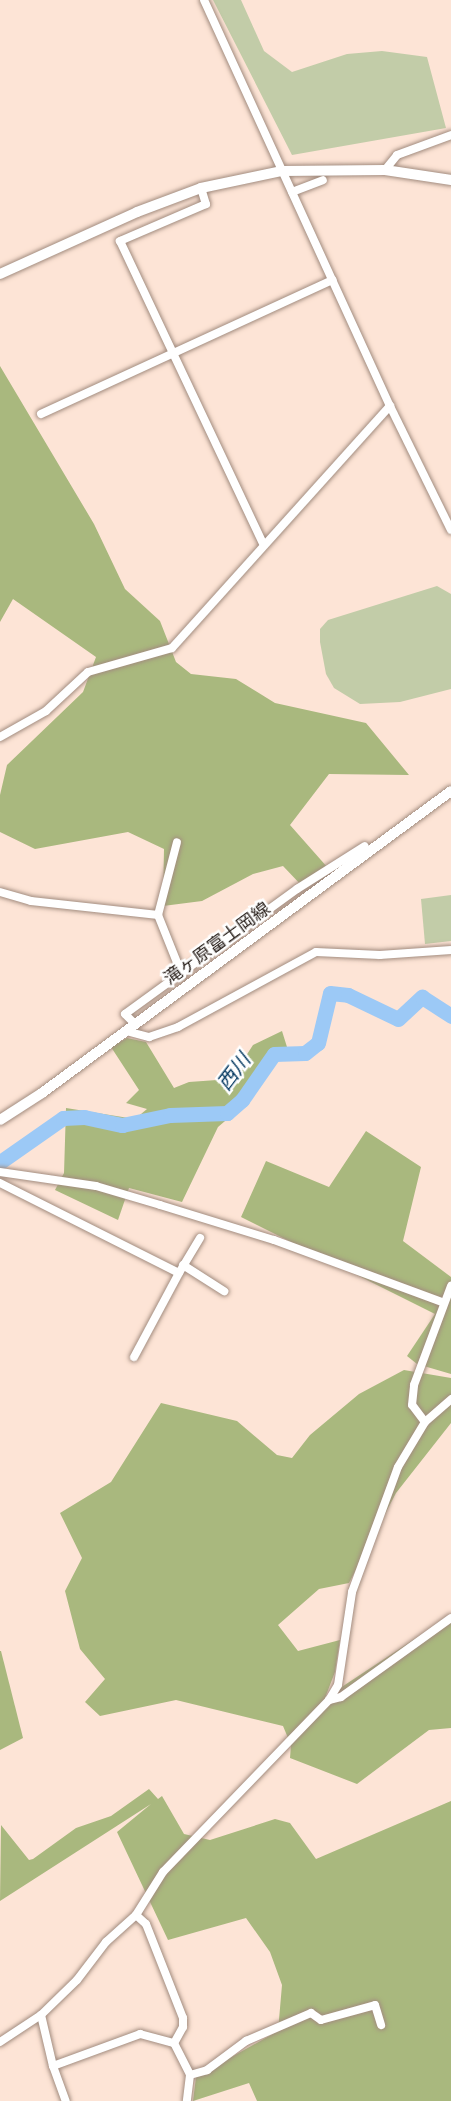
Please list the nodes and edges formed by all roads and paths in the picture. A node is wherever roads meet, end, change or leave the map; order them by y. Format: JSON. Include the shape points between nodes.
{"nodes":[{"id":1,"x":204,"y":0,"type":"edge"},
{"id":2,"x":451,"y":135,"type":"edge"},
{"id":3,"x":386,"y":170,"type":"junction"},
{"id":4,"x":282,"y":171,"type":"junction"},
{"id":5,"x":323,"y":180,"type":"dead end"},
{"id":6,"x":451,"y":180,"type":"edge"},
{"id":7,"x":201,"y":188,"type":"junction"},
{"id":8,"x":292,"y":192,"type":"junction"},
{"id":9,"x":0,"y":274,"type":"edge"},
{"id":10,"x":333,"y":280,"type":"junction"},
{"id":11,"x":172,"y":354,"type":"junction"},
{"id":12,"x":390,"y":406,"type":"junction"},
{"id":13,"x":41,"y":414,"type":"dead end"},
{"id":14,"x":451,"y":530,"type":"edge"},
{"id":15,"x":264,"y":545,"type":"junction"},
{"id":16,"x":0,"y":737,"type":"edge"},
{"id":17,"x":451,"y":791,"type":"edge"},
{"id":18,"x":177,"y":842,"type":"dead end"},
{"id":19,"x":365,"y":846,"type":"dead end"},
{"id":20,"x":0,"y":892,"type":"edge"},
{"id":21,"x":158,"y":915,"type":"junction"},
{"id":22,"x":451,"y":950,"type":"edge"},
{"id":23,"x":182,"y":975,"type":"junction"},
{"id":24,"x":131,"y":1027,"type":"junction"},
{"id":25,"x":0,"y":1120,"type":"edge"},
{"id":26,"x":0,"y":1172,"type":"edge"},
{"id":27,"x":0,"y":1183,"type":"edge"},
{"id":28,"x":201,"y":1238,"type":"dead end"},
{"id":29,"x":181,"y":1269,"type":"junction"},
{"id":30,"x":451,"y":1286,"type":"edge"},
{"id":31,"x":224,"y":1291,"type":"dead end"},
{"id":32,"x":442,"y":1302,"type":"junction"},
{"id":33,"x":134,"y":1357,"type":"dead end"},
{"id":34,"x":451,"y":1399,"type":"edge"},
{"id":35,"x":425,"y":1422,"type":"junction"},
{"id":36,"x":451,"y":1618,"type":"edge"},
{"id":37,"x":329,"y":1700,"type":"junction"},
{"id":38,"x":136,"y":1915,"type":"junction"},
{"id":39,"x":41,"y":2015,"type":"junction"},
{"id":40,"x":381,"y":2025,"type":"dead end"},
{"id":41,"x":0,"y":2042,"type":"edge"},
{"id":42,"x":174,"y":2043,"type":"junction"},
{"id":43,"x":53,"y":2066,"type":"junction"},
{"id":44,"x":190,"y":2075,"type":"junction"},
{"id":45,"x":66,"y":2101,"type":"edge"},
{"id":46,"x":187,"y":2101,"type":"edge"}],
"edges":[{"from":1,"to":4,"type":"street"},
{"from":2,"to":3,"type":"street","via":[[397,155]]},
{"from":3,"to":4,"type":"main road"},
{"from":3,"to":6,"type":"main road"},
{"from":4,"to":7,"type":"main road"},
{"from":4,"to":8,"type":"street"},
{"from":5,"to":8,"type":"street"},
{"from":7,"to":9,"type":"main road","via":[[137,212]]},
{"from":7,"to":11,"type":"street","via":[[206,204],[120,241]]},
{"from":8,"to":10,"type":"street"},
{"from":10,"to":11,"type":"street"},
{"from":10,"to":12,"type":"street"},
{"from":11,"to":13,"type":"street"},
{"from":11,"to":15,"type":"street"},
{"from":12,"to":14,"type":"street"},
{"from":12,"to":15,"type":"street"},
{"from":15,"to":16,"type":"street","via":[[171,648],[88,672],[46,711]]},
{"from":17,"to":24,"type":"main road","name":"滝ヶ原富士岡線"},
{"from":18,"to":21,"type":"street"},
{"from":19,"to":23,"type":"street","via":[[297,889]]},
{"from":20,"to":21,"type":"street","via":[[31,901]]},
{"from":21,"to":23,"type":"street"},
{"from":22,"to":24,"type":"street","via":[[380,955],[316,952],[177,1027],[149,1037]]},
{"from":23,"to":24,"type":"street","via":[[125,1014]]},
{"from":24,"to":25,"type":"main road","name":"滝ヶ原富士岡線"},
{"from":26,"to":32,"type":"street","via":[[96,1186],[274,1240]]},
{"from":27,"to":29,"type":"street"},
{"from":28,"to":29,"type":"street"},
{"from":29,"to":31,"type":"street"},
{"from":29,"to":33,"type":"street"},
{"from":30,"to":32,"type":"street"},
{"from":32,"to":35,"type":"street","via":[[414,1385],[412,1405]]},
{"from":34,"to":35,"type":"street"},
{"from":35,"to":37,"type":"street","via":[[398,1467],[352,1592],[338,1685]]},
{"from":36,"to":37,"type":"street","via":[[341,1697]]},
{"from":37,"to":38,"type":"street","via":[[163,1872]]},
{"from":38,"to":39,"type":"street"},
{"from":38,"to":42,"type":"street","via":[[147,1923],[183,2018],[183,2027]]},
{"from":39,"to":41,"type":"street"},
{"from":39,"to":43,"type":"street"},
{"from":40,"to":44,"type":"street","via":[[375,2005],[321,2020],[311,2013],[246,2041],[207,2070]]},
{"from":42,"to":43,"type":"street","via":[[140,2034]]},
{"from":42,"to":44,"type":"street"},
{"from":43,"to":45,"type":"street"},
{"from":44,"to":46,"type":"street"}]}
